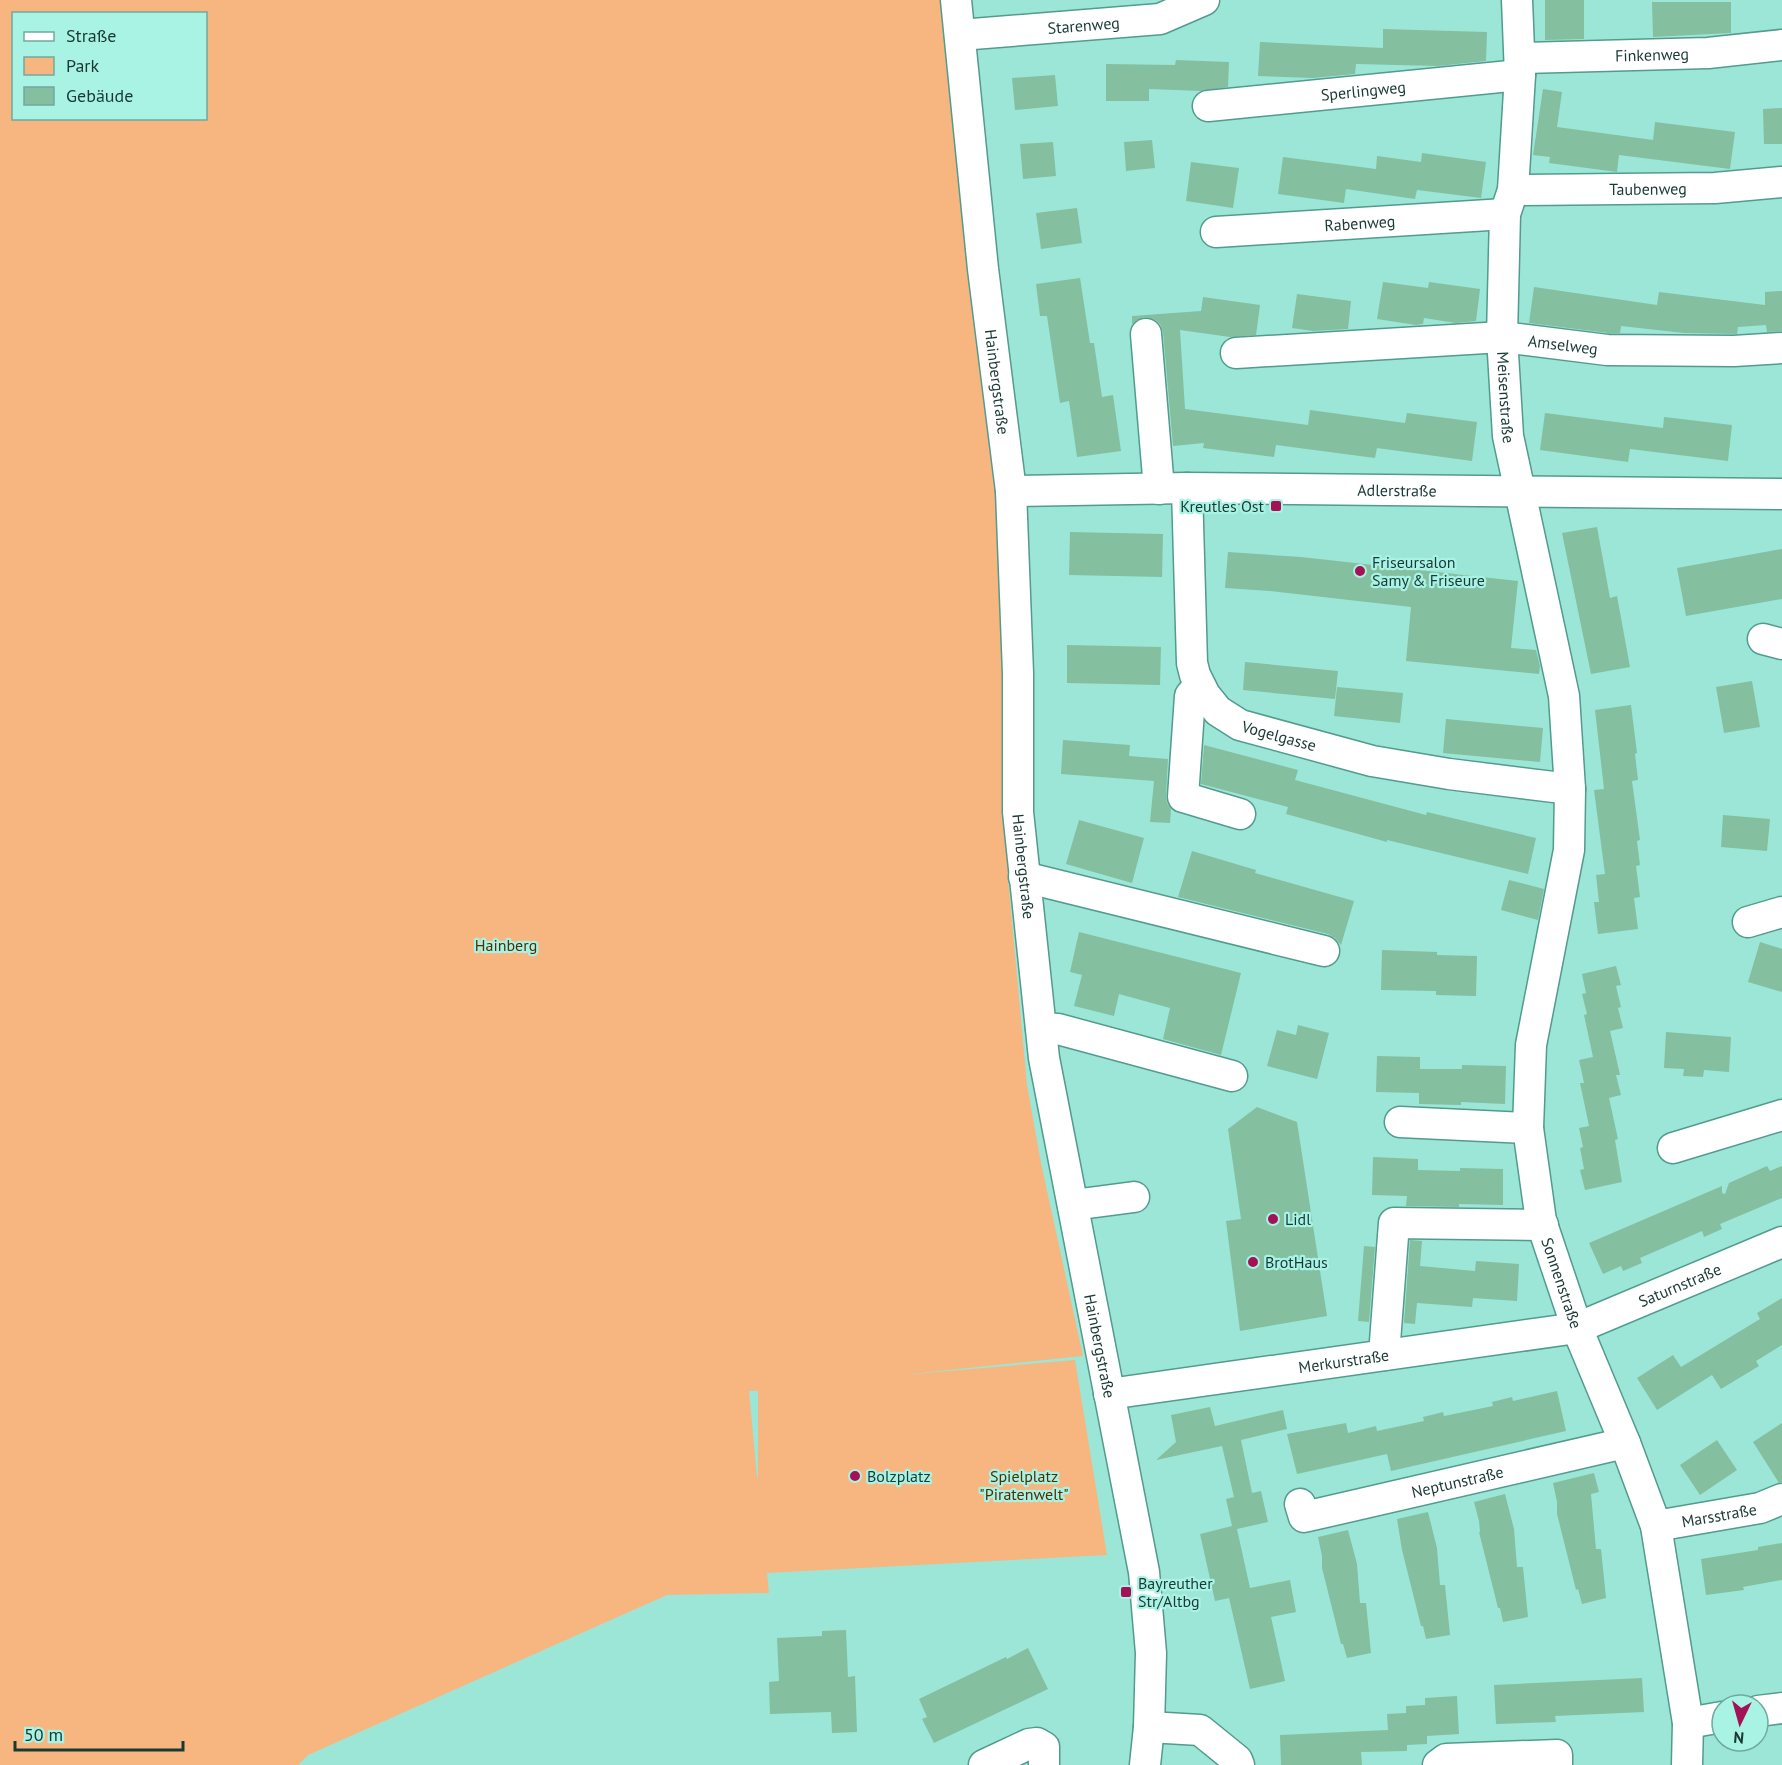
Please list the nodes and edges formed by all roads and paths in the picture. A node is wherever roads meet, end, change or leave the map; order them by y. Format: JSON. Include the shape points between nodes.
{"nodes":[{"id":1,"x":956,"y":0,"type":"edge"},
{"id":2,"x":1204,"y":0,"type":"edge"},
{"id":3,"x":1517,"y":0,"type":"edge"},
{"id":4,"x":960,"y":34,"type":"junction"},
{"id":5,"x":1782,"y":45,"type":"edge"},
{"id":6,"x":1520,"y":67,"type":"junction"},
{"id":7,"x":1208,"y":106,"type":"dead end"},
{"id":8,"x":1782,"y":182,"type":"edge"},
{"id":9,"x":1509,"y":202,"type":"junction"},
{"id":10,"x":1216,"y":232,"type":"dead end"},
{"id":11,"x":1146,"y":334,"type":"dead end"},
{"id":12,"x":1502,"y":337,"type":"junction"},
{"id":13,"x":1782,"y":348,"type":"edge"},
{"id":14,"x":1236,"y":353,"type":"dead end"},
{"id":15,"x":1173,"y":488,"type":"junction"},
{"id":16,"x":1011,"y":491,"type":"junction"},
{"id":17,"x":1519,"y":491,"type":"junction"},
{"id":18,"x":1782,"y":494,"type":"edge"},
{"id":19,"x":1199,"y":685,"type":"junction"},
{"id":20,"x":1570,"y":789,"type":"junction"},
{"id":21,"x":1240,"y":814,"type":"dead end"},
{"id":22,"x":1024,"y":877,"type":"junction"},
{"id":23,"x":1782,"y":912,"type":"edge"},
{"id":24,"x":1748,"y":922,"type":"dead end"},
{"id":25,"x":1324,"y":951,"type":"dead end"},
{"id":26,"x":1041,"y":1028,"type":"junction"},
{"id":27,"x":1232,"y":1076,"type":"dead end"},
{"id":28,"x":1782,"y":1116,"type":"edge"},
{"id":29,"x":1400,"y":1122,"type":"dead end"},
{"id":30,"x":1528,"y":1128,"type":"junction"},
{"id":31,"x":1673,"y":1148,"type":"dead end"},
{"id":32,"x":1134,"y":1197,"type":"dead end"},
{"id":33,"x":1073,"y":1205,"type":"junction"},
{"id":34,"x":1543,"y":1225,"type":"junction"},
{"id":35,"x":1782,"y":1242,"type":"edge"},
{"id":36,"x":1577,"y":1328,"type":"junction"},
{"id":37,"x":1384,"y":1355,"type":"junction"},
{"id":38,"x":1109,"y":1395,"type":"junction"},
{"id":39,"x":1625,"y":1443,"type":"junction"},
{"id":40,"x":1782,"y":1499,"type":"edge"},
{"id":41,"x":1300,"y":1504,"type":"dead end"},
{"id":42,"x":1656,"y":1526,"type":"junction"},
{"id":43,"x":1710,"y":1719,"type":"edge"},
{"id":44,"x":1688,"y":1723,"type":"junction"},
{"id":45,"x":1149,"y":1726,"type":"junction"},
{"id":46,"x":984,"y":1765,"type":"edge"},
{"id":47,"x":1044,"y":1765,"type":"edge"},
{"id":48,"x":1145,"y":1765,"type":"edge"},
{"id":49,"x":1239,"y":1765,"type":"edge"},
{"id":50,"x":1438,"y":1765,"type":"edge"},
{"id":51,"x":1557,"y":1765,"type":"edge"},
{"id":52,"x":1687,"y":1765,"type":"edge"}],
"edges":[{"from":1,"to":4,"type":"street","name":"Hainbergstraße"},
{"from":2,"to":4,"type":"street","name":"Starenweg","via":[[1160,19]]},
{"from":3,"to":6,"type":"street","name":"Meisenstraße"},
{"from":4,"to":16,"type":"street","name":"Hainbergstraße","via":[[983,269]]},
{"from":5,"to":6,"type":"street","name":"Finkenweg"},
{"from":6,"to":7,"type":"street","name":"Sperlingweg"},
{"from":6,"to":9,"type":"street","name":"Meisenstraße"},
{"from":8,"to":9,"type":"street","name":"Taubenweg"},
{"from":9,"to":10,"type":"street","name":"Rabenweg"},
{"from":9,"to":12,"type":"street","name":"Meisenstraße"},
{"from":11,"to":15,"type":"street","name":"Vogelgasse"},
{"from":12,"to":13,"type":"street","name":"Amselweg","via":[[1607,350]]},
{"from":12,"to":14,"type":"street","name":"Amselweg"},
{"from":12,"to":17,"type":"street","name":"Meisenstraße","via":[[1508,436]]},
{"from":15,"to":16,"type":"street","name":"Adlerstraße"},
{"from":15,"to":17,"type":"street","name":"Adlerstraße"},
{"from":15,"to":19,"type":"street","name":"Vogelgasse","via":[[1192,663]]},
{"from":16,"to":22,"type":"street","name":"Hainbergstraße","via":[[1018,673],[1018,812]]},
{"from":17,"to":18,"type":"street","name":"Adlerstraße"},
{"from":17,"to":20,"type":"street","name":"Meisenstraße","via":[[1564,696]]},
{"from":19,"to":20,"type":"street","name":"Vogelgasse","via":[[1218,711],[1240,725],[1372,761]]},
{"from":19,"to":21,"type":"street","via":[[1190,696],[1183,797]]},
{"from":20,"to":30,"type":"street","name":"Sonnenstraße","via":[[1569,850],[1531,1045]]},
{"from":22,"to":25,"type":"street"},
{"from":22,"to":26,"type":"street","name":"Hainbergstraße"},
{"from":23,"to":24,"type":"street"},
{"from":26,"to":27,"type":"street","via":[[1058,1029]]},
{"from":26,"to":33,"type":"street","name":"Hainbergstraße"},
{"from":28,"to":31,"type":"street"},
{"from":29,"to":30,"type":"street"},
{"from":30,"to":34,"type":"street","name":"Sonnenstraße"},
{"from":32,"to":33,"type":"street"},
{"from":33,"to":38,"type":"street","name":"Hainbergstraße"},
{"from":34,"to":36,"type":"street","name":"Sonnenstraße"},
{"from":34,"to":37,"type":"street","via":[[1394,1222]]},
{"from":35,"to":36,"type":"street","name":"Saturnstraße"},
{"from":36,"to":37,"type":"street","name":"Merkurstraße"},
{"from":36,"to":39,"type":"street","name":"Sonnenstraße"},
{"from":37,"to":38,"type":"street","name":"Merkurstraße"},
{"from":38,"to":45,"type":"street","name":"Hainbergstraße","via":[[1144,1572],[1152,1653]]},
{"from":39,"to":41,"type":"street","name":"Neptunstraße","via":[[1304,1517]]},
{"from":39,"to":42,"type":"street","name":"Sonnenstraße"},
{"from":40,"to":42,"type":"street","name":"Marsstraße","via":[[1760,1508]]},
{"from":42,"to":44,"type":"street","name":"Sonnenstraße"},
{"from":43,"to":44,"type":"street"},
{"from":44,"to":52,"type":"street","name":"Sonnenstraße"},
{"from":45,"to":48,"type":"street","name":"Hainbergstraße"},
{"from":45,"to":49,"type":"street","via":[[1200,1730]]},
{"from":46,"to":47,"type":"street","via":[[1037,1743],[1044,1747]]},
{"from":50,"to":51,"type":"street","via":[[1446,1759],[1557,1755]]}]}
